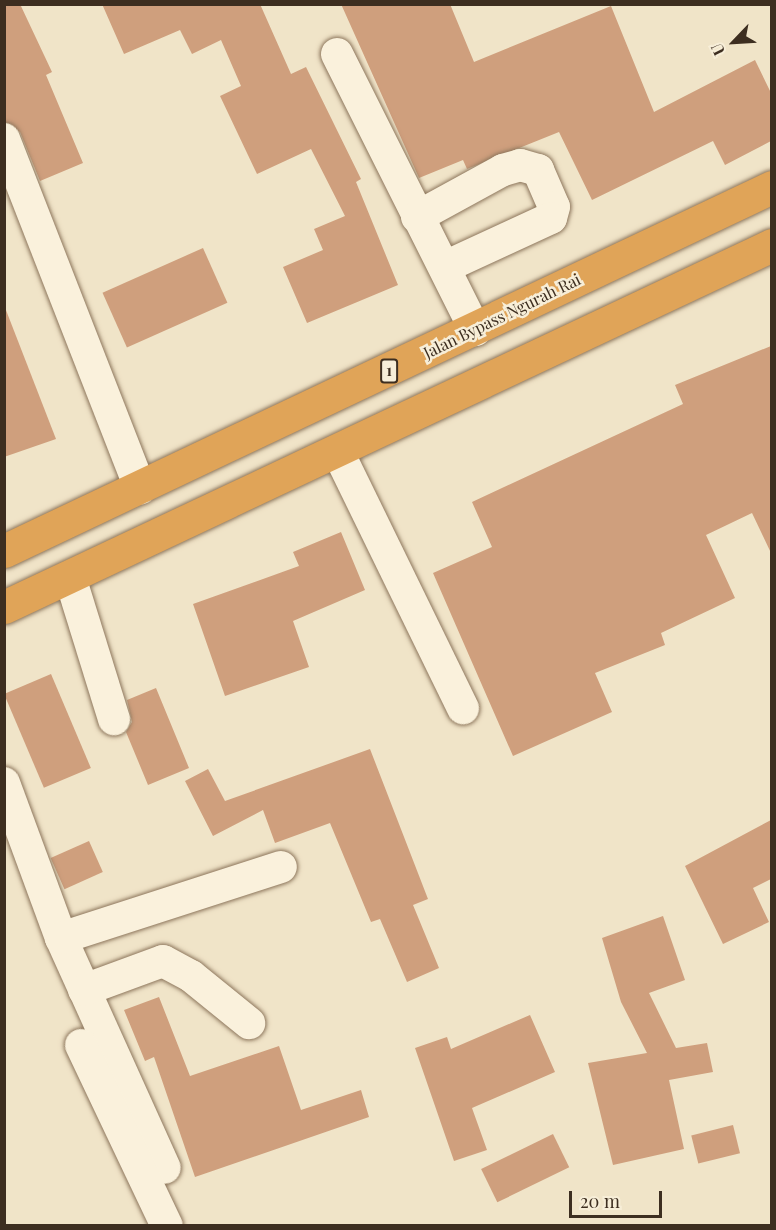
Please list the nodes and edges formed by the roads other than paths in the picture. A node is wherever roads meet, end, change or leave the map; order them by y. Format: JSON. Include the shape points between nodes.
{"nodes":[{"id":1,"x":337,"y":54,"type":"dead end"},
{"id":2,"x":4,"y":139,"type":"edge"},
{"id":3,"x":771,"y":187,"type":"edge"},
{"id":4,"x":417,"y":217,"type":"junction"},
{"id":5,"x":771,"y":245,"type":"edge"},
{"id":6,"x":450,"y":277,"type":"junction"},
{"id":7,"x":475,"y":330,"type":"junction"},
{"id":8,"x":339,"y":454,"type":"junction"},
{"id":9,"x":140,"y":488,"type":"junction"},
{"id":10,"x":4,"y":551,"type":"edge"},
{"id":11,"x":70,"y":577,"type":"junction"},
{"id":12,"x":4,"y":607,"type":"edge"},
{"id":13,"x":463,"y":708,"type":"dead end"},
{"id":14,"x":114,"y":719,"type":"dead end"},
{"id":15,"x":4,"y":783,"type":"edge"},
{"id":16,"x":281,"y":867,"type":"dead end"},
{"id":17,"x":61,"y":938,"type":"junction"},
{"id":18,"x":84,"y":990,"type":"junction"},
{"id":19,"x":249,"y":1023,"type":"dead end"},
{"id":20,"x":81,"y":1045,"type":"dead end"},
{"id":21,"x":165,"y":1168,"type":"dead end"},
{"id":22,"x":167,"y":1226,"type":"edge"}],
"edges":[{"from":1,"to":4,"type":"street"},
{"from":2,"to":9,"type":"street"},
{"from":3,"to":7,"type":"highway","name":"Jalan Bypass Ngurah Rai","number":"1"},
{"from":4,"to":6,"type":"street"},
{"from":4,"to":6,"type":"street","via":[[503,170],[520,165],[538,170],[554,207],[551,218]]},
{"from":5,"to":8,"type":"highway"},
{"from":6,"to":7,"type":"street"},
{"from":7,"to":9,"type":"highway","name":"Jalan Bypass Ngurah Rai","number":"1"},
{"from":8,"to":11,"type":"highway"},
{"from":8,"to":13,"type":"street"},
{"from":9,"to":10,"type":"highway","name":"Jalan Bypass Ngurah Rai","number":"1"},
{"from":11,"to":12,"type":"highway"},
{"from":11,"to":14,"type":"street"},
{"from":15,"to":17,"type":"street"},
{"from":16,"to":17,"type":"street"},
{"from":17,"to":18,"type":"street"},
{"from":18,"to":19,"type":"street","via":[[163,962],[191,976]]},
{"from":18,"to":21,"type":"street"},
{"from":20,"to":22,"type":"street"}]}
